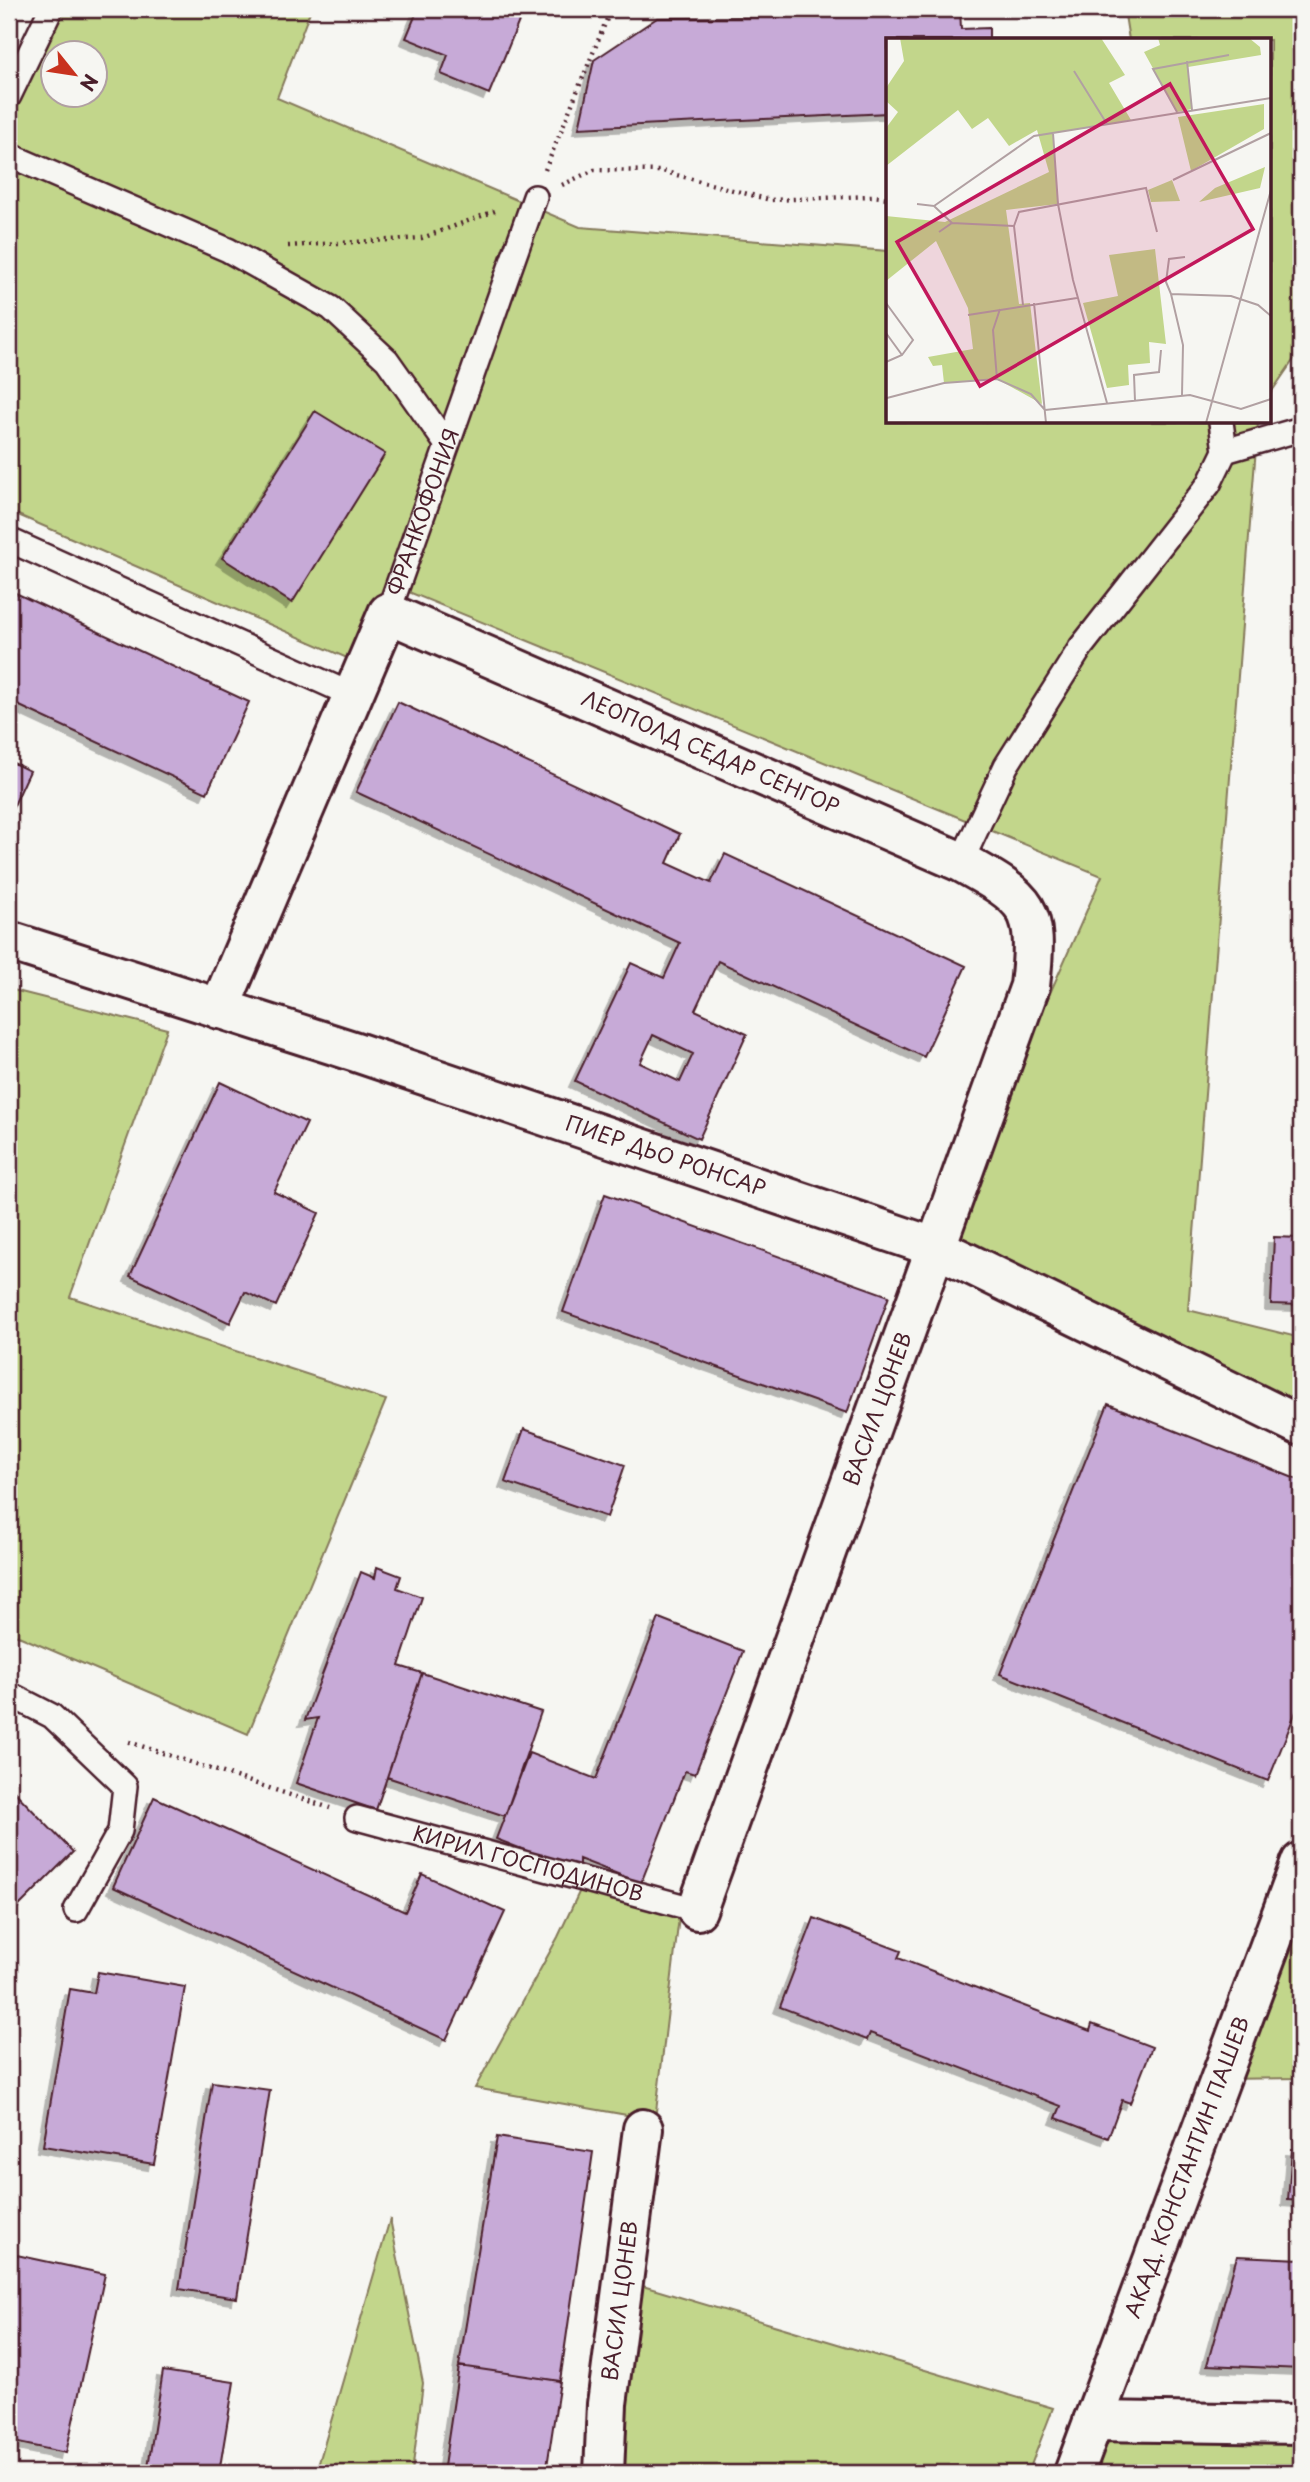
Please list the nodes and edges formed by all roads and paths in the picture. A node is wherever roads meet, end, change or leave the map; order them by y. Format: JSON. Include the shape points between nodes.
{"nodes":[{"id":1,"x":51,"y":9,"type":"edge"},
{"id":2,"x":611,"y":9,"type":"edge"},
{"id":3,"x":9,"y":96,"type":"edge"},
{"id":4,"x":9,"y":155,"type":"edge"},
{"id":5,"x":535,"y":197,"type":"junction"},
{"id":6,"x":886,"y":198,"type":"edge"},
{"id":7,"x":228,"y":250,"type":"junction"},
{"id":8,"x":1221,"y":424,"type":"edge"},
{"id":9,"x":1301,"y":429,"type":"edge"},
{"id":10,"x":447,"y":445,"type":"junction"},
{"id":11,"x":1225,"y":451,"type":"junction"},
{"id":12,"x":9,"y":540,"type":"edge"},
{"id":13,"x":388,"y":613,"type":"junction"},
{"id":14,"x":352,"y":695,"type":"junction"},
{"id":15,"x":961,"y":862,"type":"junction"},
{"id":16,"x":1024,"y":905,"type":"joint"},
{"id":17,"x":9,"y":941,"type":"edge"},
{"id":18,"x":219,"y":1009,"type":"junction"},
{"id":19,"x":937,"y":1248,"type":"junction"},
{"id":20,"x":1301,"y":1426,"type":"edge"},
{"id":21,"x":9,"y":1694,"type":"edge"},
{"id":22,"x":118,"y":1738,"type":"dead end"},
{"id":23,"x":357,"y":1818,"type":"joint"},
{"id":24,"x":1301,"y":1862,"type":"edge"},
{"id":25,"x":1294,"y":1899,"type":"edge"},
{"id":26,"x":76,"y":1910,"type":"dead end"},
{"id":27,"x":697,"y":1910,"type":"joint"},
{"id":28,"x":643,"y":2129,"type":"dead end"},
{"id":29,"x":1093,"y":2421,"type":"junction"},
{"id":30,"x":1301,"y":2424,"type":"edge"},
{"id":31,"x":604,"y":2473,"type":"edge"},
{"id":32,"x":1074,"y":2473,"type":"edge"}],
"edges":[{"from":1,"to":3,"type":"lane"},
{"from":2,"to":5,"type":"path"},
{"from":4,"to":7,"type":"lane"},
{"from":5,"to":6,"type":"path","via":[[594,170],[662,171],[771,200]]},
{"from":5,"to":7,"type":"path","via":[[422,238]]},
{"from":5,"to":10,"type":"lane","name":"ФРАНКОФОНИЯ"},
{"from":7,"to":10,"type":"lane","via":[[331,308],[387,360]]},
{"from":8,"to":11,"type":"lane"},
{"from":9,"to":11,"type":"lane"},
{"from":10,"to":13,"type":"lane","name":"ФРАНКОФОНИЯ"},
{"from":11,"to":15,"type":"lane","via":[[1209,484],[1081,647],[1006,766]]},
{"from":12,"to":14,"type":"lane"},
{"from":13,"to":14,"type":"street","name":"ФРАНКОФОНИЯ"},
{"from":13,"to":15,"type":"street","name":"ЛЕОПОЛД СЕДАР СЕНГОР"},
{"from":14,"to":18,"type":"street","name":"ФРАНКОФОНИЯ"},
{"from":15,"to":16,"type":"street","name":"ЛЕОПОЛД СЕДАР СЕНГОР","via":[[1001,884]]},
{"from":16,"to":19,"type":"street","name":"ВАСИЛ ЦОНЕВ","via":[[1033,924],[1030,986]]},
{"from":17,"to":18,"type":"street","name":"ПИЕР ДЬО РОНСАР"},
{"from":18,"to":19,"type":"street","name":"ПИЕР ДЬО РОНСАР"},
{"from":19,"to":20,"type":"street","name":"ПИЕР ДЬО РОНСАР"},
{"from":19,"to":27,"type":"street","name":"ВАСИЛ ЦОНЕВ"},
{"from":21,"to":26,"type":"lane","via":[[52,1716],[125,1786],[120,1831]]},
{"from":22,"to":23,"type":"path"},
{"from":23,"to":27,"type":"lane","name":"КИРИЛ ГОСПОДИНОВ"},
{"from":24,"to":25,"type":"street","name":"АКАД. КОНСТАНТИН ПАШЕВ"},
{"from":25,"to":29,"type":"street","name":"АКАД. КОНСТАНТИН ПАШЕВ"},
{"from":28,"to":31,"type":"street","name":"ВАСИЛ ЦОНЕВ","via":[[607,2404]]},
{"from":29,"to":30,"type":"street"},
{"from":29,"to":32,"type":"street","name":"АКАД. КОНСТАНТИН ПАШЕВ"}]}
